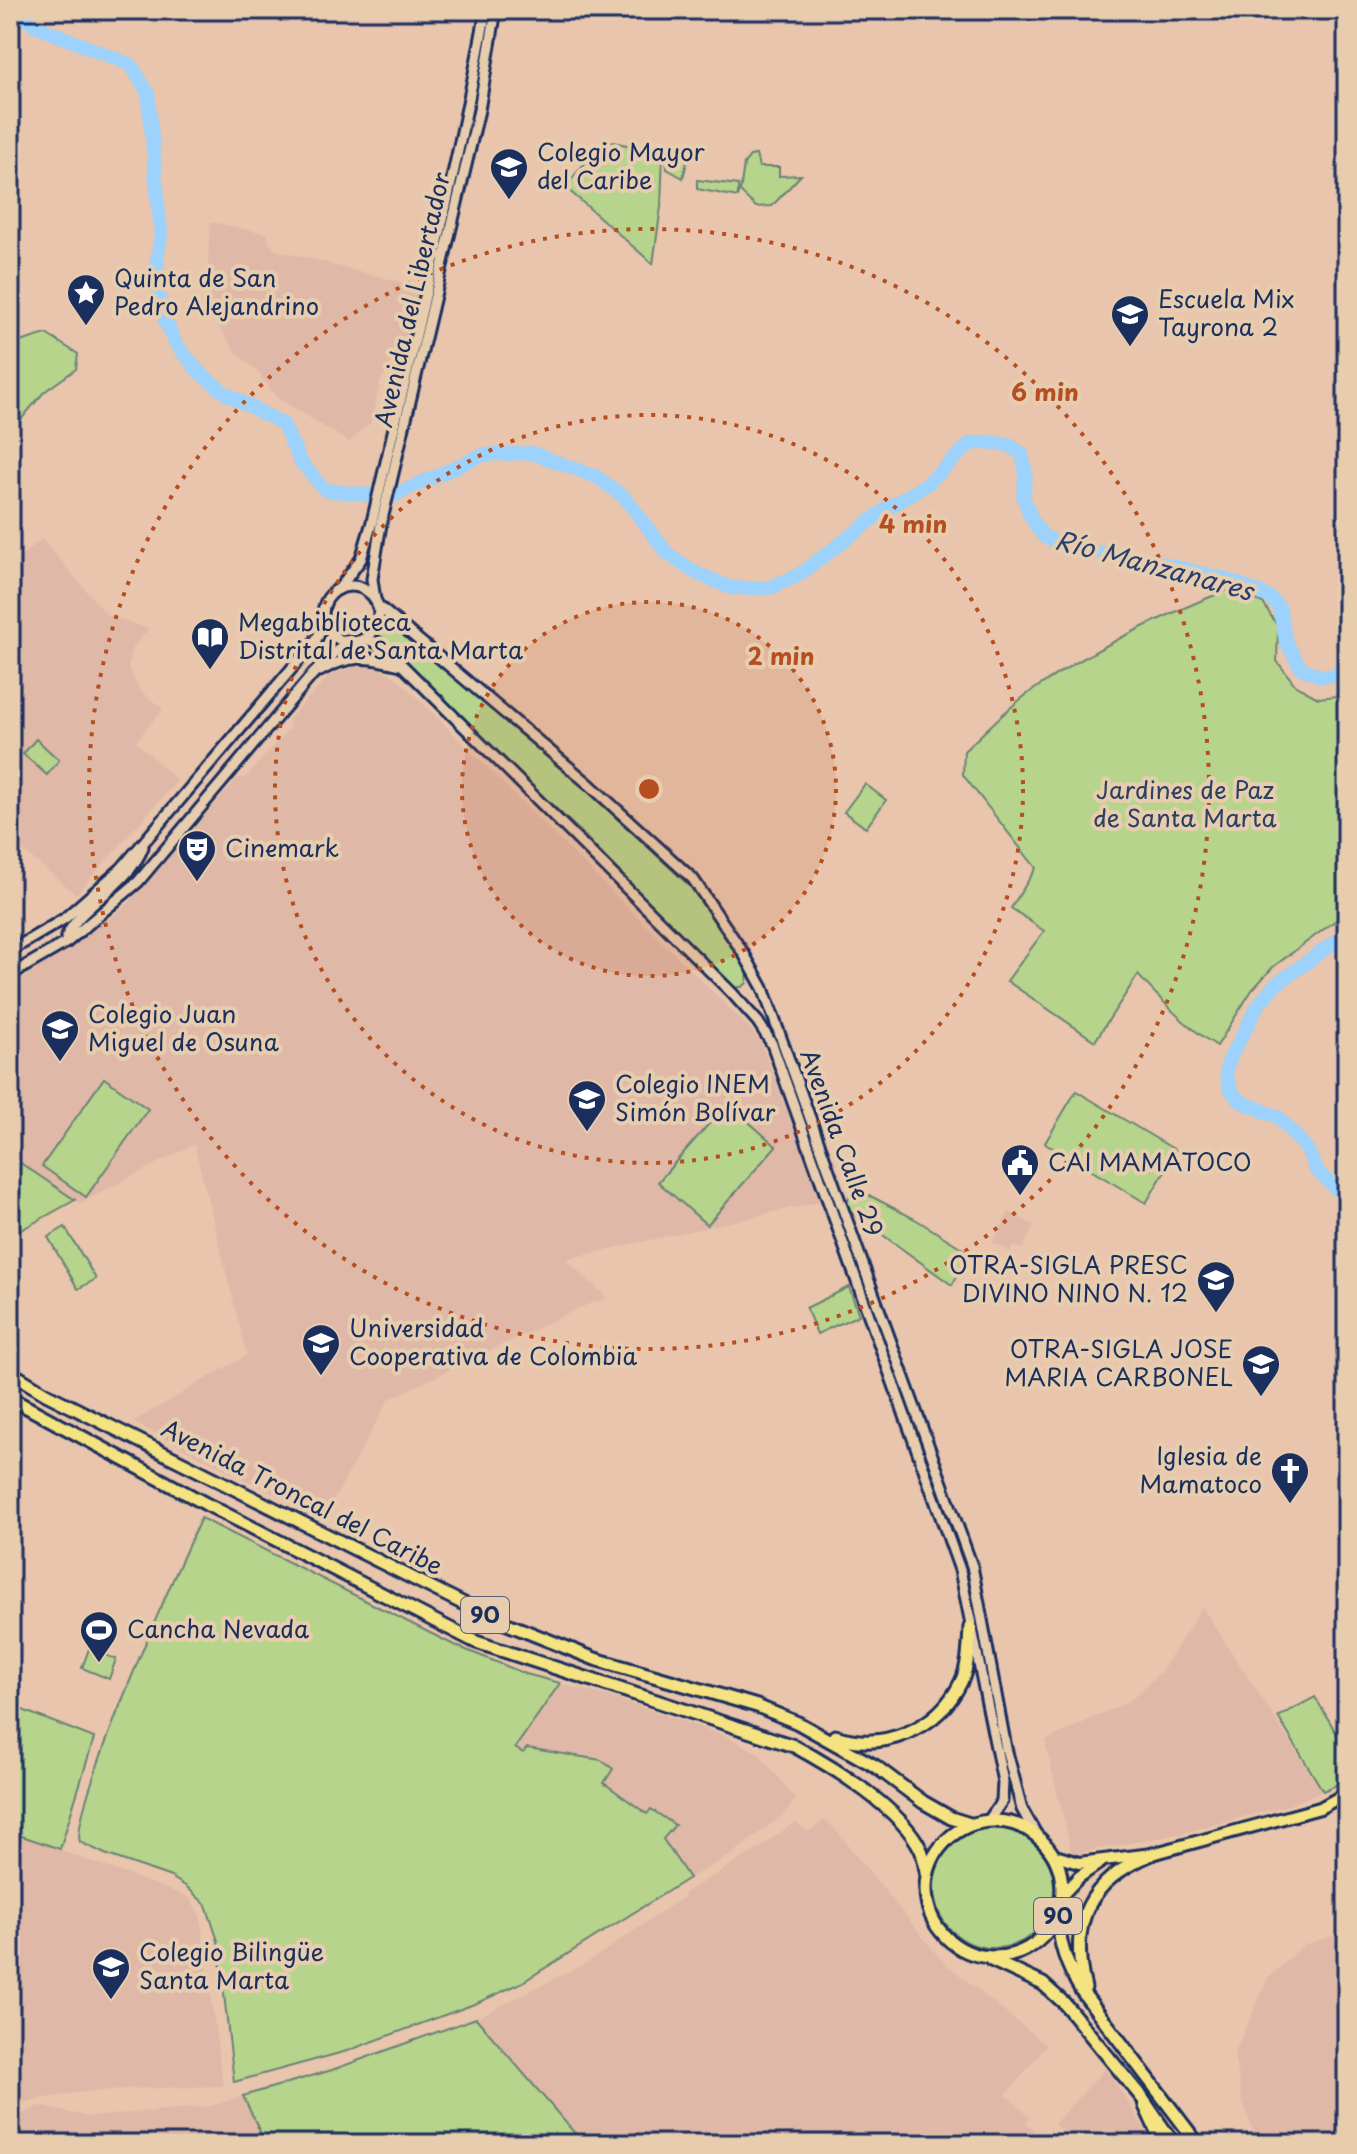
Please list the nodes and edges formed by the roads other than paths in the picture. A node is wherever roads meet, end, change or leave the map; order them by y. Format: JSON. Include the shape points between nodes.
{"nodes":[{"id":1,"x":486,"y":10,"type":"edge"},
{"id":2,"x":496,"y":10,"type":"edge"},
{"id":3,"x":396,"y":438,"type":"junction"},
{"id":4,"x":376,"y":523,"type":"junction"},
{"id":5,"x":339,"y":589,"type":"junction"},
{"id":6,"x":376,"y":603,"type":"junction"},
{"id":7,"x":325,"y":623,"type":"junction"},
{"id":8,"x":364,"y":639,"type":"junction"},
{"id":9,"x":347,"y":641,"type":"junction"},
{"id":10,"x":403,"y":666,"type":"junction"},
{"id":11,"x":313,"y":674,"type":"junction"},
{"id":12,"x":146,"y":840,"type":"junction"},
{"id":13,"x":67,"y":942,"type":"junction"},
{"id":14,"x":10,"y":951,"type":"edge"},
{"id":15,"x":10,"y":975,"type":"edge"},
{"id":16,"x":10,"y":1372,"type":"edge"},
{"id":17,"x":10,"y":1398,"type":"edge"},
{"id":18,"x":970,"y":1627,"type":"junction"},
{"id":19,"x":798,"y":1723,"type":"junction"},
{"id":20,"x":1347,"y":1793,"type":"edge"},
{"id":21,"x":989,"y":1820,"type":"junction"},
{"id":22,"x":970,"y":1824,"type":"junction"},
{"id":23,"x":1036,"y":1834,"type":"junction"},
{"id":24,"x":1152,"y":1854,"type":"junction"},
{"id":25,"x":1055,"y":1856,"type":"junction"},
{"id":26,"x":1101,"y":1862,"type":"junction"},
{"id":27,"x":927,"y":1875,"type":"junction"},
{"id":28,"x":1063,"y":1894,"type":"junction"},
{"id":29,"x":1058,"y":1916,"type":"junction"},
{"id":30,"x":983,"y":1957,"type":"junction"},
{"id":31,"x":1099,"y":2013,"type":"junction"},
{"id":32,"x":1143,"y":2099,"type":"junction"},
{"id":33,"x":1162,"y":2144,"type":"edge"},
{"id":34,"x":1174,"y":2144,"type":"edge"},
{"id":35,"x":1198,"y":2144,"type":"edge"}],
"edges":[{"from":1,"to":3,"type":"main road","name":"Avenida del Libertador"},
{"from":2,"to":3,"type":"main road","name":"Avenida del Libertador","via":[[479,110]]},
{"from":3,"to":4,"type":"main road","name":"Avenida del Libertador"},
{"from":4,"to":5,"type":"main road","name":"Avenida del Libertador","via":[[361,559]]},
{"from":4,"to":6,"type":"main road","name":"Avenida del Libertador"},
{"from":5,"to":6,"type":"main road","via":[[363,589]]},
{"from":5,"to":7,"type":"main road","via":[[325,604]]},
{"from":6,"to":8,"type":"main road","via":[[377,625]]},
{"from":6,"to":23,"type":"main road","name":"Avenida Calle 29","via":[[693,879],[763,988],[972,1566],[1006,1748],[1022,1809]]},
{"from":7,"to":9,"type":"main road","via":[[333,635]]},
{"from":7,"to":12,"type":"main road"},
{"from":8,"to":9,"type":"main road"},
{"from":8,"to":10,"type":"main road","name":"Avenida Calle 29","via":[[379,643]]},
{"from":9,"to":11,"type":"main road"},
{"from":10,"to":11,"type":"main road","via":[[350,657]]},
{"from":10,"to":18,"type":"main road","name":"Avenida Calle 29","via":[[732,993],[772,1044],[960,1570]]},
{"from":11,"to":13,"type":"main road","via":[[138,882]]},
{"from":12,"to":13,"type":"main road","via":[[138,860],[73,925]]},
{"from":12,"to":14,"type":"main road","via":[[78,907]]},
{"from":13,"to":15,"type":"main road"},
{"from":16,"to":19,"type":"highway","name":"Avenida Troncal del Caribe","number":"90","via":[[490,1617],[595,1659]]},
{"from":17,"to":27,"type":"highway","name":"Avenida Troncal del Caribe","number":"90","via":[[476,1642],[794,1746],[832,1766],[885,1807],[921,1849]]},
{"from":18,"to":19,"type":"highway","via":[[962,1681],[927,1723],[876,1742],[848,1741]]},
{"from":18,"to":21,"type":"main road","name":"Avenida Calle 29","via":[[1003,1782],[1002,1801]]},
{"from":19,"to":22,"type":"highway","name":"Avenida Troncal del Caribe","number":"90","via":[[875,1766],[923,1802]]},
{"from":20,"to":24,"type":"main road","via":[[1320,1808]]},
{"from":21,"to":22,"type":"highway"},
{"from":21,"to":23,"type":"highway"},
{"from":22,"to":27,"type":"highway","via":[[947,1839]]},
{"from":23,"to":25,"type":"highway","number":"90"},
{"from":24,"to":26,"type":"main road"},
{"from":24,"to":31,"type":"highway","via":[[1126,1865],[1104,1883],[1083,1919],[1078,1961]]},
{"from":25,"to":26,"type":"main road"},
{"from":25,"to":28,"type":"highway","number":"90"},
{"from":26,"to":28,"type":"main road"},
{"from":27,"to":30,"type":"highway","number":"90","via":[[935,1924],[959,1947]]},
{"from":28,"to":29,"type":"highway","number":"90"},
{"from":29,"to":30,"type":"highway","number":"90","via":[[1046,1936],[1028,1950]]},
{"from":29,"to":31,"type":"highway","number":"90","via":[[1067,1965]]},
{"from":30,"to":32,"type":"highway","number":"90","via":[[1043,1984]]},
{"from":31,"to":35,"type":"highway","number":"90"},
{"from":32,"to":33,"type":"main road"},
{"from":32,"to":34,"type":"highway","number":"90"}]}
